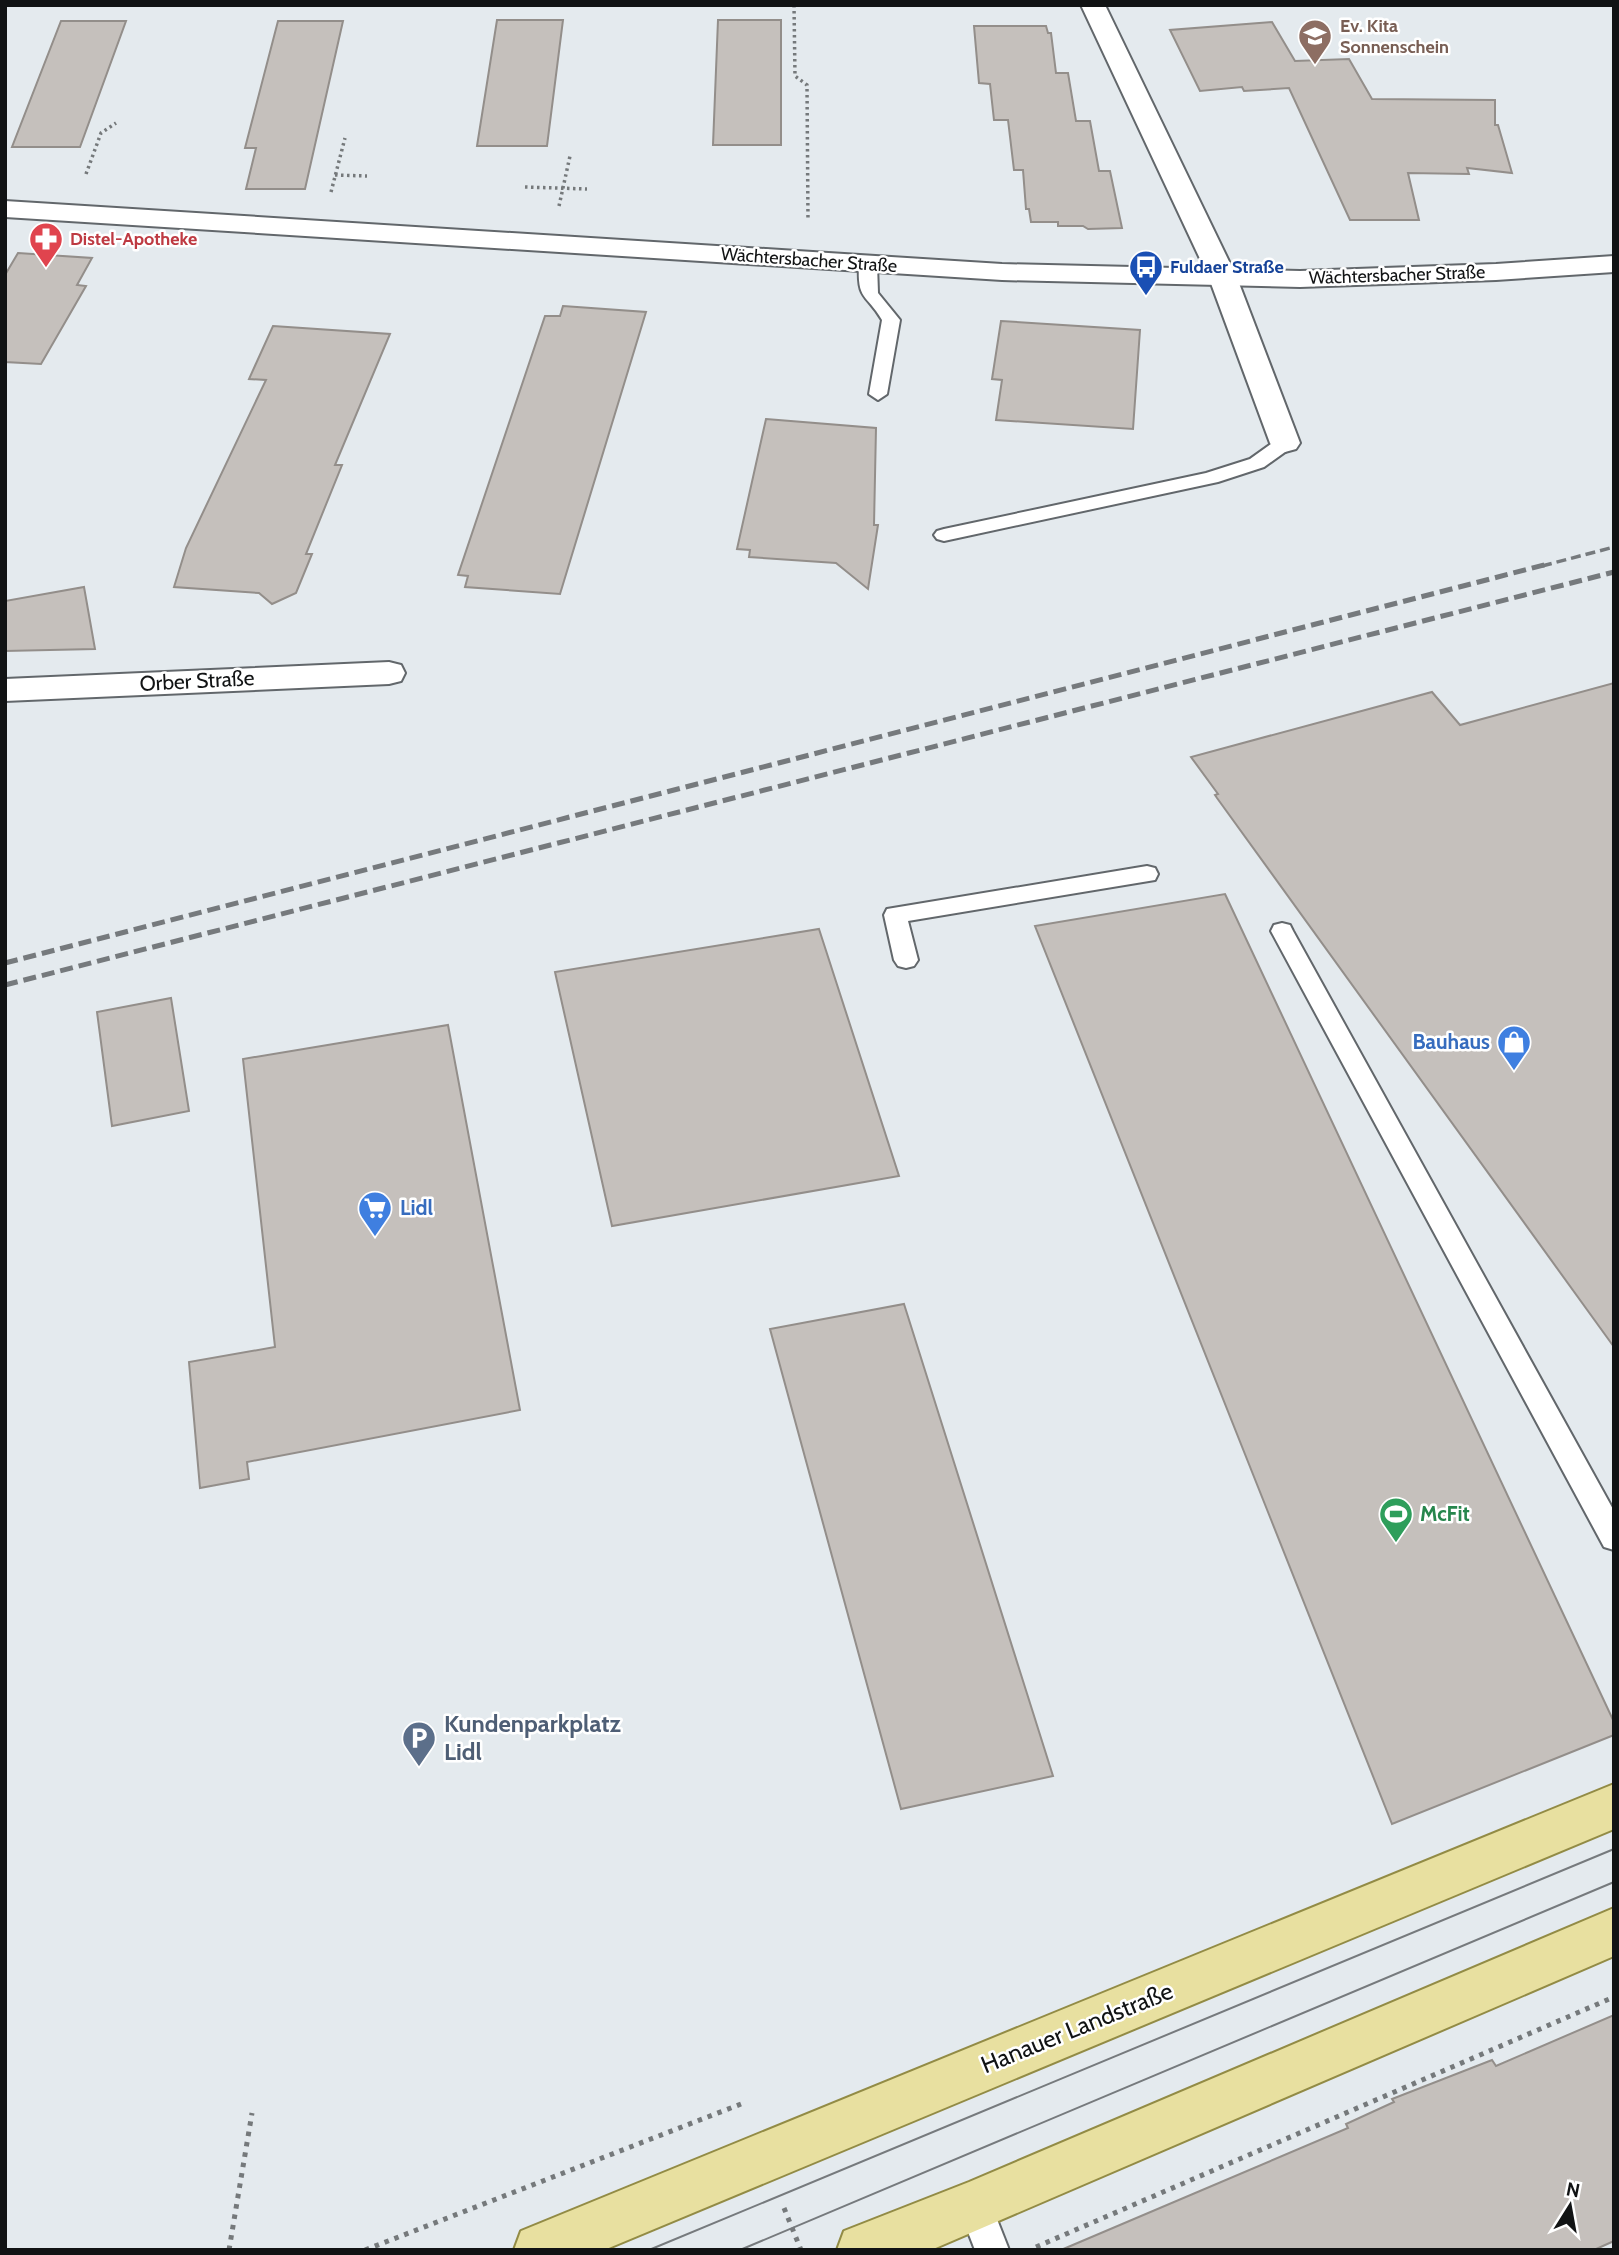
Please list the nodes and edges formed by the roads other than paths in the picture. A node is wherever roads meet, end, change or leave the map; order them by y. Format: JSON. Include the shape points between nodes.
{"nodes":[{"id":1,"x":1093,"y":5,"type":"edge"},
{"id":2,"x":5,"y":209,"type":"edge"},
{"id":3,"x":868,"y":264,"type":"junction"},
{"id":4,"x":1614,"y":264,"type":"edge"},
{"id":5,"x":1223,"y":278,"type":"junction"},
{"id":6,"x":878,"y":394,"type":"dead end"},
{"id":7,"x":1285,"y":443,"type":"joint"},
{"id":8,"x":944,"y":535,"type":"dead end"},
{"id":9,"x":390,"y":673,"type":"dead end"},
{"id":10,"x":5,"y":690,"type":"edge"},
{"id":11,"x":1147,"y":874,"type":"dead end"},
{"id":12,"x":1282,"y":930,"type":"dead end"},
{"id":13,"x":906,"y":960,"type":"dead end"},
{"id":14,"x":1614,"y":1538,"type":"edge"},
{"id":15,"x":1614,"y":1806,"type":"edge"},
{"id":16,"x":1614,"y":1932,"type":"edge"},
{"id":17,"x":983,"y":2228,"type":"edge"},
{"id":18,"x":871,"y":2248,"type":"edge"},
{"id":19,"x":540,"y":2250,"type":"edge"}],
"edges":[{"from":1,"to":5,"type":"street"},
{"from":2,"to":3,"type":"street","name":"Wächtersbacher Straße"},
{"from":3,"to":5,"type":"street","name":"Wächtersbacher Straße"},
{"from":3,"to":6,"type":"lane","via":[[866,290],[891,320]]},
{"from":4,"to":5,"type":"street","name":"Wächtersbacher Straße","via":[[1394,277]]},
{"from":5,"to":7,"type":"street"},
{"from":7,"to":8,"type":"lane","via":[[1257,463],[1211,478]]},
{"from":9,"to":10,"type":"street","name":"Orber Straße"},
{"from":11,"to":13,"type":"lane","via":[[895,915]]},
{"from":12,"to":14,"type":"lane"},
{"from":15,"to":19,"type":"main road","name":"Hanauer Landstraße"},
{"from":16,"to":17,"type":"main road"},
{"from":17,"to":18,"type":"main road"}]}
